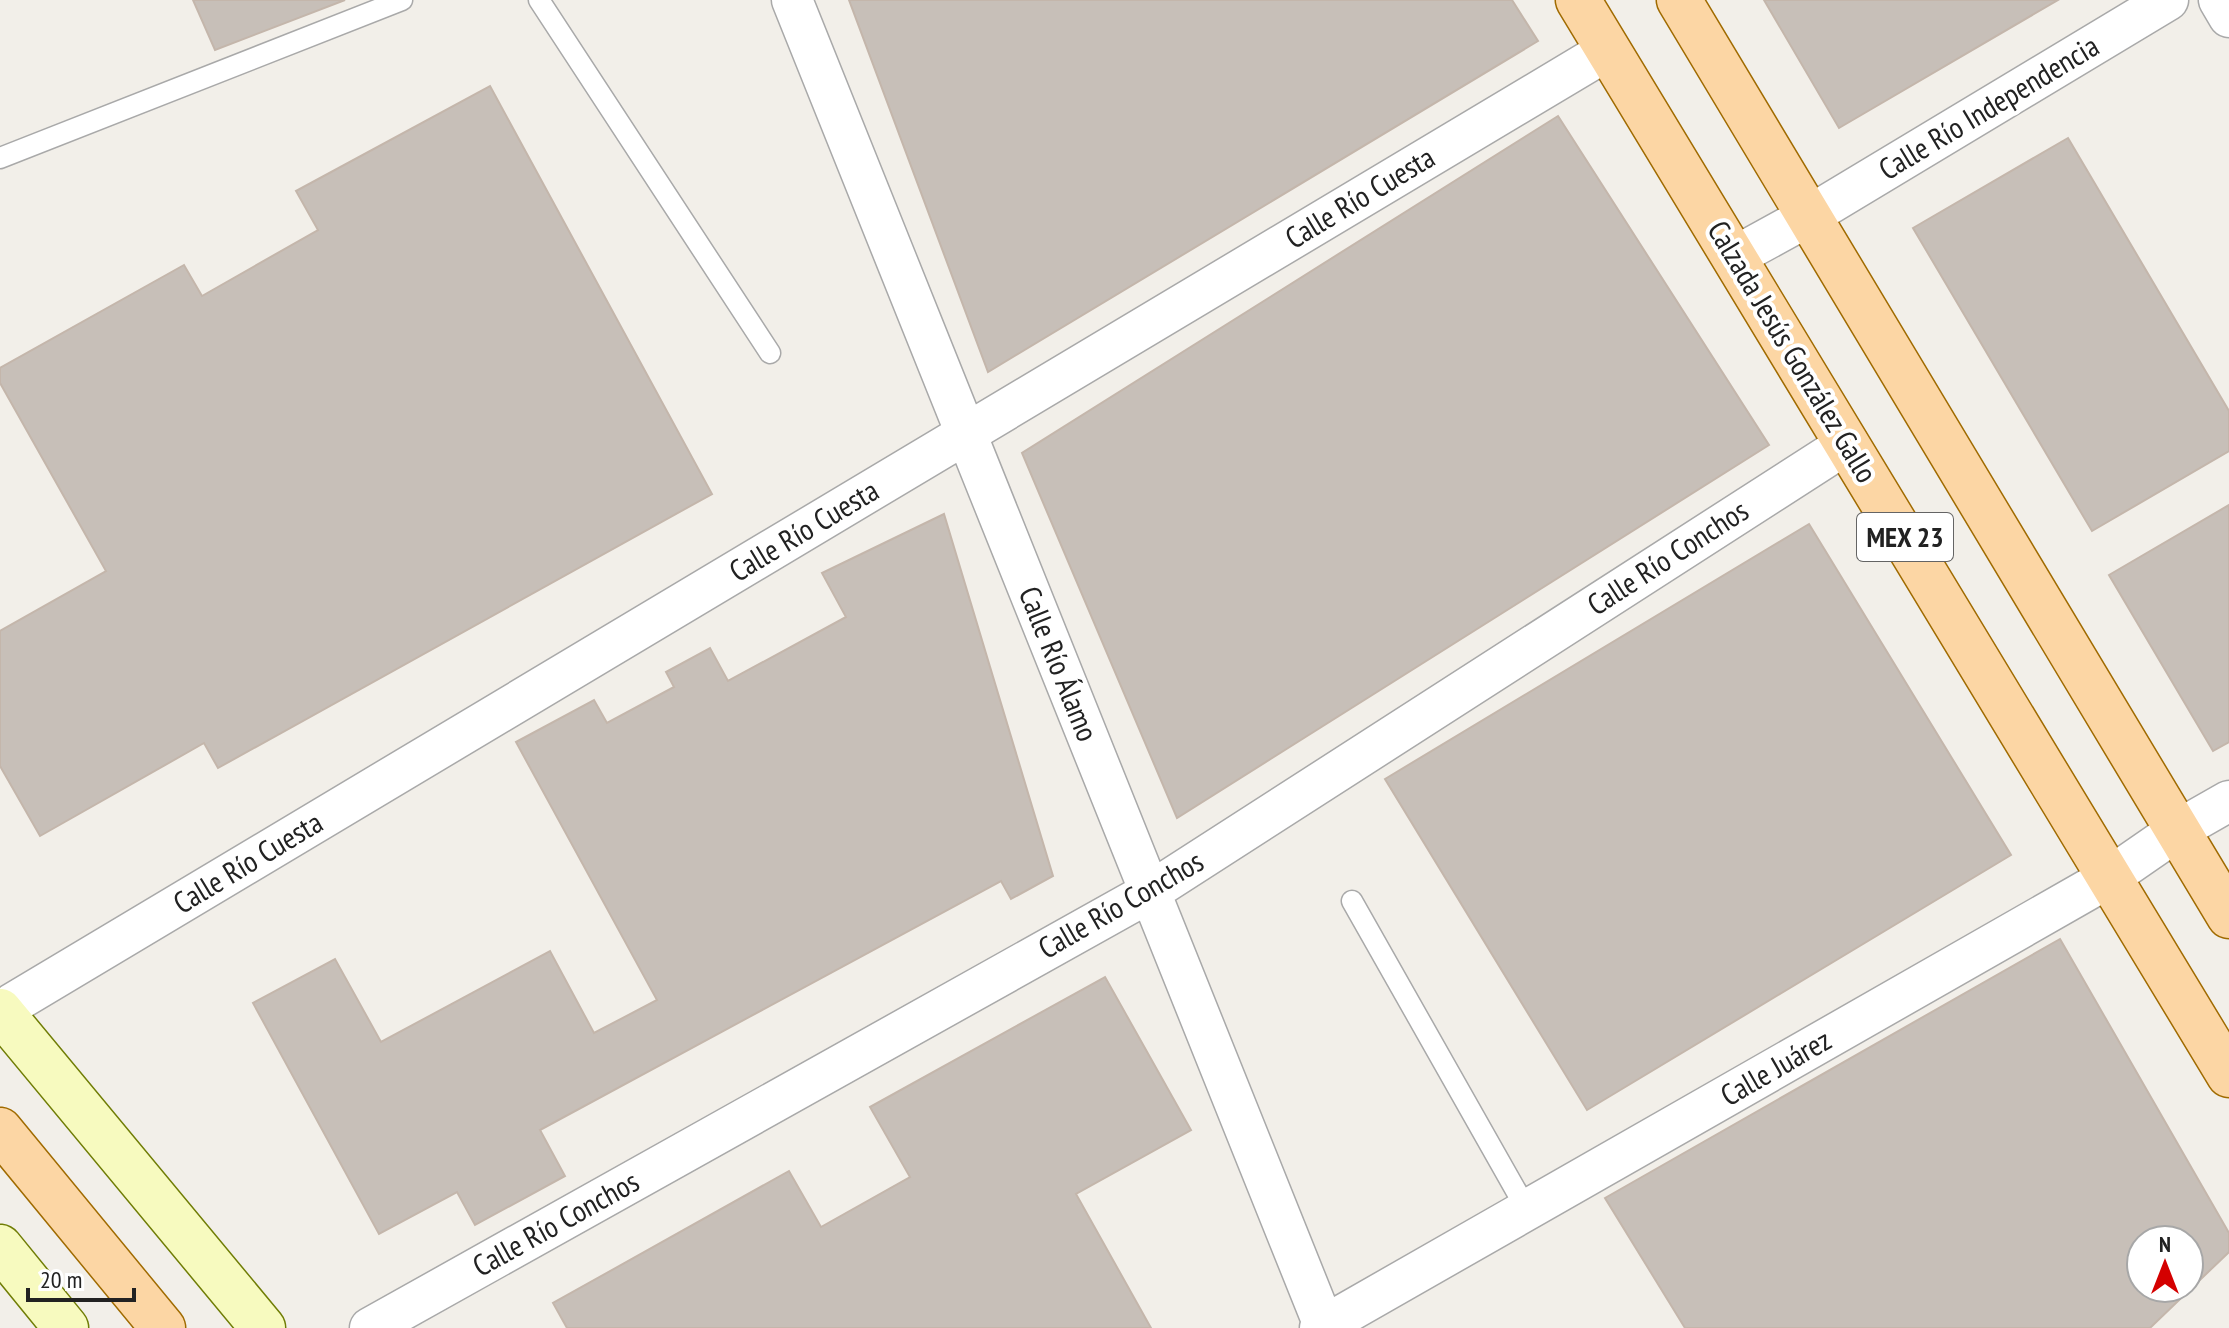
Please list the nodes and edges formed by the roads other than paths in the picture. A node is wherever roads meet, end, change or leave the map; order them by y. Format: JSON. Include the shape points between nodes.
{"nodes":[{"id":1,"x":402,"y":0,"type":"edge"},
{"id":2,"x":539,"y":0,"type":"edge"},
{"id":3,"x":792,"y":0,"type":"edge"},
{"id":4,"x":1578,"y":0,"type":"edge"},
{"id":5,"x":1679,"y":0,"type":"edge"},
{"id":6,"x":2168,"y":0,"type":"edge"},
{"id":7,"x":2219,"y":0,"type":"edge"},
{"id":8,"x":2229,"y":17,"type":"edge"},
{"id":9,"x":1608,"y":50,"type":"junction"},
{"id":10,"x":0,"y":158,"type":"edge"},
{"id":11,"x":1809,"y":216,"type":"junction"},
{"id":12,"x":1734,"y":257,"type":"junction"},
{"id":13,"x":770,"y":353,"type":"dead end"},
{"id":14,"x":966,"y":434,"type":"junction"},
{"id":15,"x":1848,"y":443,"type":"junction"},
{"id":16,"x":2229,"y":801,"type":"edge"},
{"id":17,"x":2178,"y":830,"type":"junction"},
{"id":18,"x":2110,"y":877,"type":"junction"},
{"id":19,"x":1150,"y":892,"type":"junction"},
{"id":20,"x":1352,"y":901,"type":"dead end"},
{"id":21,"x":2229,"y":916,"type":"edge"},
{"id":22,"x":0,"y":1011,"type":"edge"},
{"id":23,"x":2229,"y":1075,"type":"edge"},
{"id":24,"x":0,"y":1130,"type":"edge"},
{"id":25,"x":1527,"y":1210,"type":"junction"},
{"id":26,"x":0,"y":1247,"type":"edge"},
{"id":27,"x":1323,"y":1327,"type":"edge"},
{"id":28,"x":66,"y":1328,"type":"edge"},
{"id":29,"x":163,"y":1328,"type":"edge"},
{"id":30,"x":263,"y":1328,"type":"edge"},
{"id":31,"x":370,"y":1328,"type":"edge"}],
"edges":[{"from":1,"to":10,"type":"lane"},
{"from":2,"to":13,"type":"lane"},
{"from":3,"to":14,"type":"street","name":"Calle Río Álamo"},
{"from":4,"to":9,"type":"main road","name":"Calzada Jesús González Gallo","number":"MEX 23"},
{"from":5,"to":11,"type":"main road","number":"MEX 23"},
{"from":6,"to":11,"type":"street","name":"Calle Río Independencia"},
{"from":7,"to":8,"type":"street"},
{"from":9,"to":12,"type":"main road","name":"Calzada Jesús González Gallo","number":"MEX 23"},
{"from":9,"to":14,"type":"street","name":"Calle Río Cuesta"},
{"from":11,"to":12,"type":"street","name":"Calle Río Independencia"},
{"from":11,"to":17,"type":"main road","number":"MEX 23"},
{"from":12,"to":15,"type":"main road","name":"Calzada Jesús González Gallo","number":"MEX 23"},
{"from":14,"to":19,"type":"street","name":"Calle Río Álamo"},
{"from":14,"to":22,"type":"street","name":"Calle Río Cuesta"},
{"from":15,"to":18,"type":"main road","name":"Calzada Jesús González Gallo","number":"MEX 23"},
{"from":15,"to":19,"type":"street","name":"Calle Río Conchos"},
{"from":16,"to":17,"type":"street","name":"Calle Juárez"},
{"from":17,"to":18,"type":"street","name":"Calle Juárez"},
{"from":17,"to":21,"type":"main road","number":"MEX 23"},
{"from":18,"to":23,"type":"main road","name":"Calzada Jesús González Gallo","number":"MEX 23"},
{"from":18,"to":25,"type":"street","name":"Calle Juárez"},
{"from":19,"to":27,"type":"street","name":"Calle Río Álamo"},
{"from":19,"to":31,"type":"street","name":"Calle Río Conchos"},
{"from":20,"to":25,"type":"lane"},
{"from":22,"to":30,"type":"main road"},
{"from":24,"to":29,"type":"main road"},
{"from":25,"to":27,"type":"street","name":"Calle Juárez"},
{"from":26,"to":28,"type":"main road"}]}
